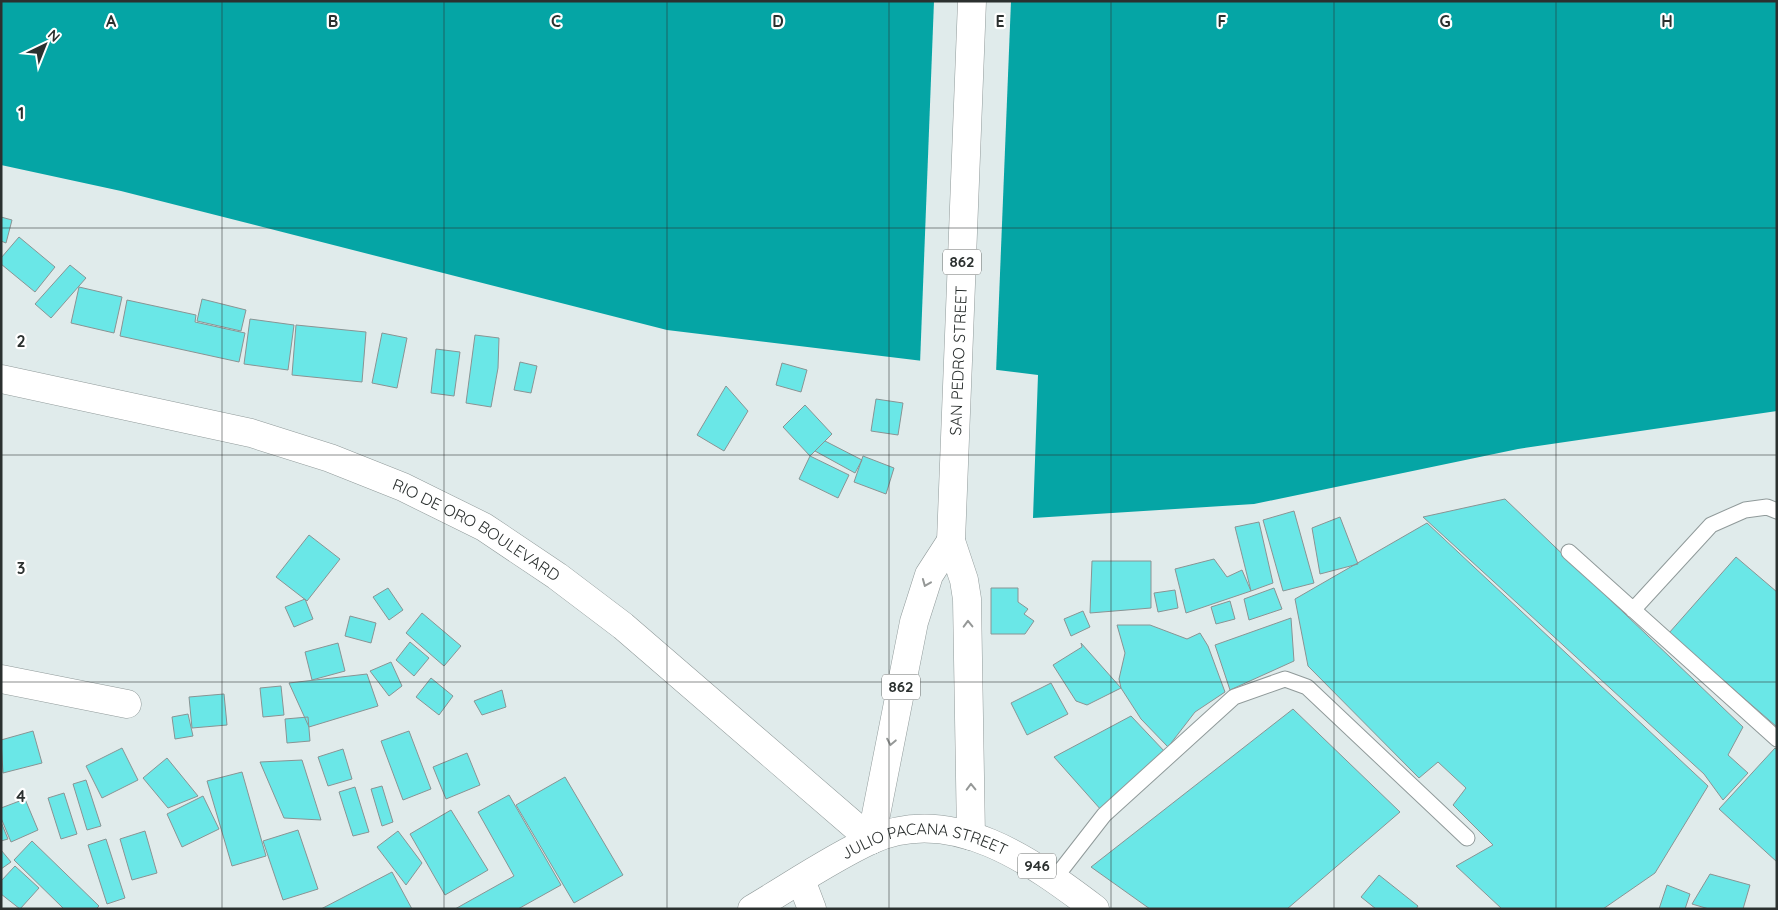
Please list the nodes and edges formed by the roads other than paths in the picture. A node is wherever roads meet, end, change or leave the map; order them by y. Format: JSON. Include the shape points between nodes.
{"nodes":[{"id":1,"x":972,"y":1,"type":"edge"},
{"id":2,"x":1,"y":379,"type":"edge"},
{"id":3,"x":1777,"y":511,"type":"edge"},
{"id":4,"x":952,"y":532,"type":"junction"},
{"id":5,"x":1569,"y":552,"type":"dead end"},
{"id":6,"x":1633,"y":610,"type":"junction"},
{"id":7,"x":1,"y":679,"type":"edge"},
{"id":8,"x":127,"y":704,"type":"dead end"},
{"id":9,"x":1777,"y":738,"type":"edge"},
{"id":10,"x":971,"y":836,"type":"junction"},
{"id":11,"x":1467,"y":838,"type":"dead end"},
{"id":12,"x":871,"y":840,"type":"junction"},
{"id":13,"x":1055,"y":878,"type":"junction"},
{"id":14,"x":801,"y":880,"type":"junction"},
{"id":15,"x":752,"y":909,"type":"edge"},
{"id":16,"x":812,"y":909,"type":"edge"},
{"id":17,"x":1095,"y":909,"type":"edge"}],
"edges":[{"from":1,"to":4,"type":"main road","name":"SAN PEDRO STREET","number":"862"},
{"from":2,"to":12,"type":"main road","name":"RIO DE ORO BOULEVARD","via":[[251,433],[330,458],[403,487],[484,528],[557,576],[623,626]]},
{"from":3,"to":6,"type":"lane","via":[[1767,507],[1745,510],[1711,525]]},
{"from":10,"to":4,"type":"main road","name":"SAN PEDRO STREET","number":"862","one_way":true,"via":[[967,599]]},
{"from":4,"to":12,"type":"main road","number":"862","one_way":true,"via":[[930,575],[914,622]]},
{"from":5,"to":6,"type":"lane"},
{"from":6,"to":9,"type":"lane"},
{"from":7,"to":8,"type":"main road"},
{"from":10,"to":12,"type":"main road","name":"JULIO PACANA STREET","number":"946","via":[[919,829]]},
{"from":10,"to":13,"type":"main road","name":"JULIO PACANA STREET","number":"946","via":[[998,845]]},
{"from":11,"to":13,"type":"lane","via":[[1307,687],[1285,679],[1234,697],[1104,815]]},
{"from":12,"to":14,"type":"main road","name":"JULIO PACANA STREET","number":"946"},
{"from":13,"to":17,"type":"main road","name":"JULIO PACANA STREET","number":"946"},
{"from":14,"to":15,"type":"main road","name":"JULIO PACANA STREET","number":"946"},
{"from":14,"to":16,"type":"main road"}]}
